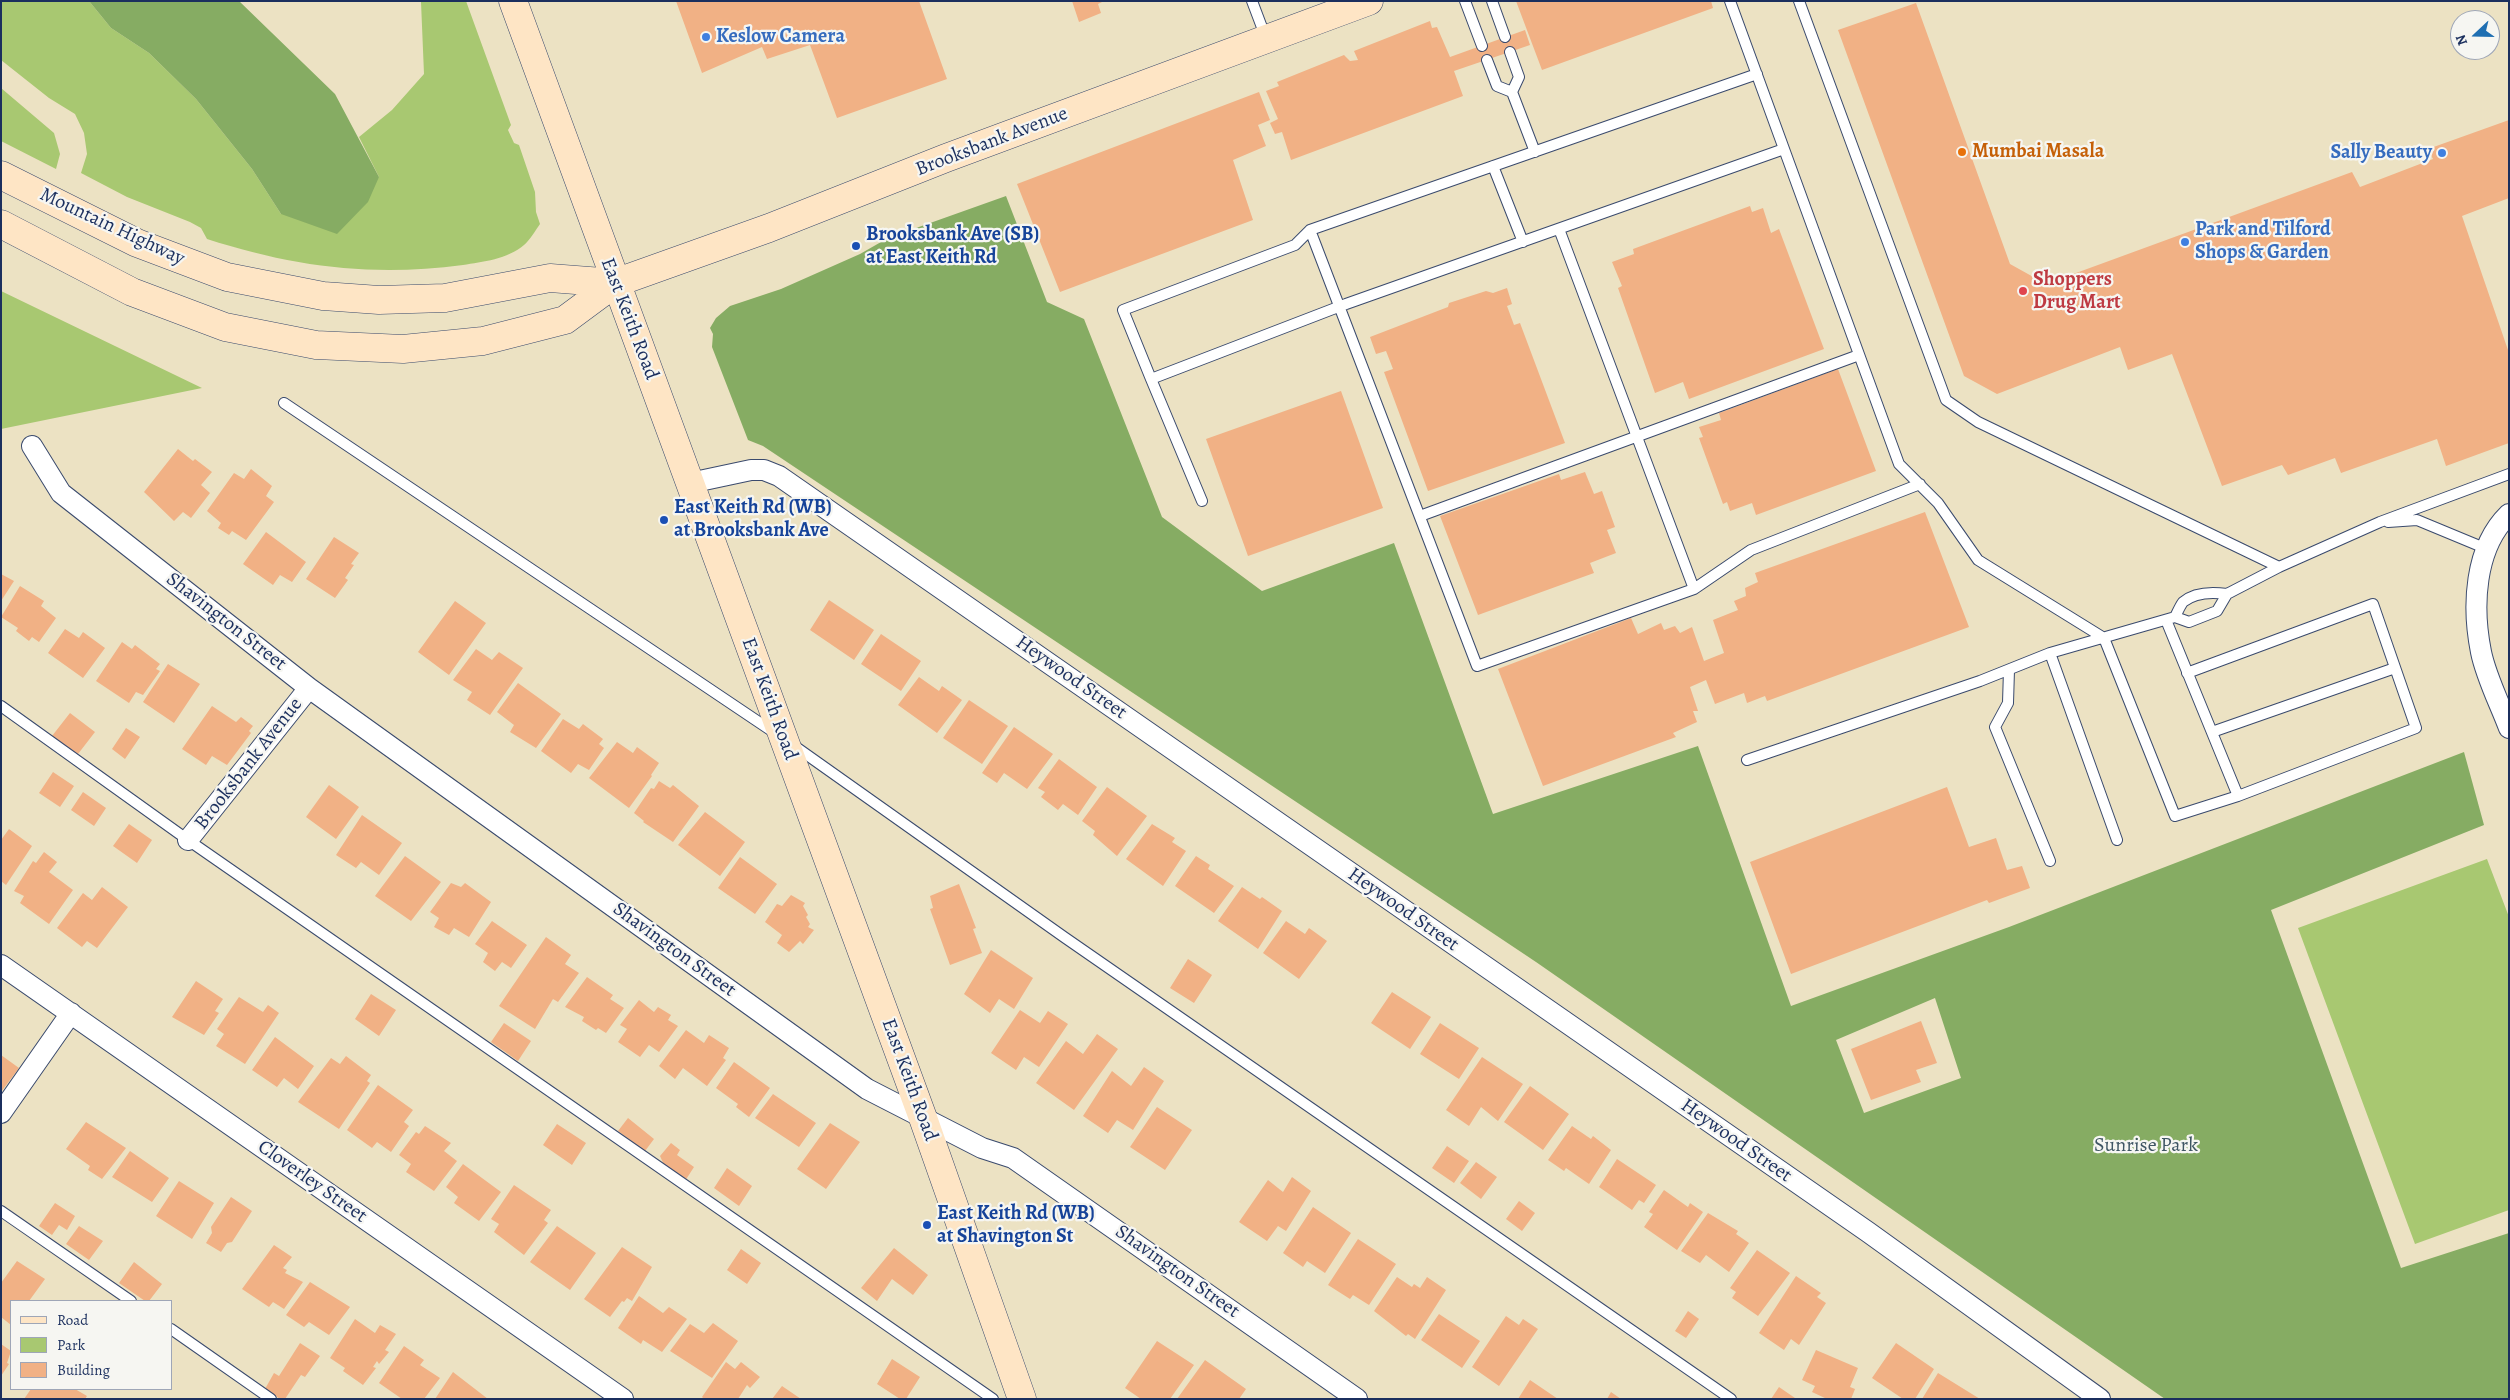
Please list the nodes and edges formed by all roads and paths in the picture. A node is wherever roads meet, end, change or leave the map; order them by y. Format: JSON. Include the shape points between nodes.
{"nodes":[{"id":1,"x":513,"y":1,"type":"edge"},
{"id":2,"x":1252,"y":1,"type":"edge"},
{"id":3,"x":1370,"y":1,"type":"edge"},
{"id":4,"x":1465,"y":1,"type":"edge"},
{"id":5,"x":1492,"y":1,"type":"edge"},
{"id":6,"x":1730,"y":1,"type":"edge"},
{"id":7,"x":1799,"y":1,"type":"edge"},
{"id":8,"x":1505,"y":37,"type":"dead end"},
{"id":9,"x":1266,"y":39,"type":"junction"},
{"id":10,"x":1482,"y":46,"type":"dead end"},
{"id":11,"x":1510,"y":52,"type":"dead end"},
{"id":12,"x":1487,"y":60,"type":"dead end"},
{"id":13,"x":1757,"y":74,"type":"junction"},
{"id":14,"x":1512,"y":92,"type":"junction"},
{"id":15,"x":1784,"y":149,"type":"junction"},
{"id":16,"x":1535,"y":152,"type":"junction"},
{"id":17,"x":1493,"y":166,"type":"junction"},
{"id":18,"x":1,"y":175,"type":"edge"},
{"id":19,"x":1,"y":224,"type":"edge"},
{"id":20,"x":1559,"y":229,"type":"junction"},
{"id":21,"x":1310,"y":230,"type":"junction"},
{"id":22,"x":1523,"y":242,"type":"junction"},
{"id":23,"x":615,"y":283,"type":"junction"},
{"id":24,"x":1340,"y":307,"type":"junction"},
{"id":25,"x":1859,"y":355,"type":"junction"},
{"id":26,"x":1151,"y":379,"type":"junction"},
{"id":27,"x":284,"y":402,"type":"dead end"},
{"id":28,"x":1636,"y":436,"type":"junction"},
{"id":29,"x":32,"y":446,"type":"dead end"},
{"id":30,"x":2509,"y":474,"type":"edge"},
{"id":31,"x":690,"y":482,"type":"junction"},
{"id":32,"x":1920,"y":484,"type":"junction"},
{"id":33,"x":1202,"y":501,"type":"dead end"},
{"id":34,"x":2509,"y":514,"type":"edge"},
{"id":35,"x":1420,"y":516,"type":"junction"},
{"id":36,"x":2380,"y":522,"type":"junction"},
{"id":37,"x":2486,"y":549,"type":"junction"},
{"id":38,"x":2279,"y":567,"type":"junction"},
{"id":39,"x":1694,"y":590,"type":"junction"},
{"id":40,"x":2227,"y":594,"type":"junction"},
{"id":41,"x":2170,"y":618,"type":"junction"},
{"id":42,"x":2104,"y":638,"type":"junction"},
{"id":43,"x":2050,"y":653,"type":"junction"},
{"id":44,"x":2395,"y":668,"type":"junction"},
{"id":45,"x":2009,"y":670,"type":"junction"},
{"id":46,"x":2188,"y":673,"type":"junction"},
{"id":47,"x":309,"y":688,"type":"junction"},
{"id":48,"x":1,"y":706,"type":"edge"},
{"id":49,"x":2509,"y":728,"type":"edge"},
{"id":50,"x":2212,"y":732,"type":"junction"},
{"id":51,"x":784,"y":739,"type":"junction"},
{"id":52,"x":1747,"y":760,"type":"dead end"},
{"id":53,"x":2238,"y":796,"type":"junction"},
{"id":54,"x":188,"y":840,"type":"junction"},
{"id":55,"x":2117,"y":840,"type":"dead end"},
{"id":56,"x":2050,"y":861,"type":"dead end"},
{"id":57,"x":1,"y":965,"type":"edge"},
{"id":58,"x":71,"y":1013,"type":"junction"},
{"id":59,"x":1,"y":1114,"type":"edge"},
{"id":60,"x":923,"y":1118,"type":"junction"},
{"id":61,"x":1,"y":1212,"type":"edge"},
{"id":62,"x":130,"y":1300,"type":"edge"},
{"id":63,"x":172,"y":1331,"type":"edge"},
{"id":64,"x":271,"y":1399,"type":"edge"},
{"id":65,"x":623,"y":1399,"type":"edge"},
{"id":66,"x":993,"y":1399,"type":"edge"},
{"id":67,"x":1022,"y":1399,"type":"edge"},
{"id":68,"x":1356,"y":1399,"type":"edge"},
{"id":69,"x":1731,"y":1399,"type":"edge"},
{"id":70,"x":2100,"y":1399,"type":"edge"}],
"edges":[{"from":1,"to":23,"type":"main road","name":"East Keith Road"},
{"from":2,"to":9,"type":"lane"},
{"from":3,"to":9,"type":"main road","name":"Brooksbank Avenue"},
{"from":4,"to":10,"type":"lane"},
{"from":5,"to":8,"type":"lane"},
{"from":6,"to":13,"type":"lane"},
{"from":7,"to":38,"type":"lane","via":[[1946,400],[1978,422]]},
{"from":9,"to":23,"type":"main road","name":"Brooksbank Avenue","via":[[946,158],[769,228]]},
{"from":11,"to":14,"type":"lane","via":[[1519,77]]},
{"from":12,"to":14,"type":"lane","via":[[1497,86]]},
{"from":13,"to":15,"type":"lane"},
{"from":13,"to":16,"type":"lane"},
{"from":14,"to":16,"type":"lane"},
{"from":15,"to":20,"type":"lane"},
{"from":15,"to":25,"type":"lane"},
{"from":16,"to":17,"type":"lane"},
{"from":17,"to":21,"type":"lane"},
{"from":17,"to":22,"type":"lane"},
{"from":18,"to":23,"type":"main road","name":"Mountain Highway","via":[[137,243],[226,276],[314,294],[379,300],[445,298],[550,278]]},
{"from":19,"to":23,"type":"main road","via":[[132,292],[226,327],[316,345],[403,349],[483,341],[565,320]]},
{"from":20,"to":22,"type":"lane"},
{"from":20,"to":28,"type":"lane"},
{"from":21,"to":24,"type":"lane"},
{"from":21,"to":26,"type":"lane","via":[[1295,245],[1123,310]]},
{"from":22,"to":24,"type":"lane"},
{"from":23,"to":31,"type":"main road","name":"East Keith Road"},
{"from":24,"to":26,"type":"lane"},
{"from":24,"to":35,"type":"lane"},
{"from":25,"to":28,"type":"lane"},
{"from":25,"to":32,"type":"lane","via":[[1899,464]]},
{"from":26,"to":33,"type":"lane"},
{"from":27,"to":51,"type":"lane"},
{"from":28,"to":35,"type":"lane"},
{"from":28,"to":39,"type":"lane"},
{"from":29,"to":47,"type":"street","name":"Shavington Street","via":[[61,493]]},
{"from":30,"to":36,"type":"lane"},
{"from":31,"to":51,"type":"main road","name":"East Keith Road"},
{"from":31,"to":70,"type":"street","name":"Heywood Street","via":[[751,470],[764,470],[779,476],[1868,1232]]},
{"from":32,"to":39,"type":"lane","via":[[1751,550]]},
{"from":32,"to":42,"type":"lane","via":[[1938,503],[1978,560]]},
{"from":34,"to":37,"type":"street","via":[[2500,522]]},
{"from":35,"to":39,"type":"lane","via":[[1477,666]]},
{"from":36,"to":37,"type":"lane","via":[[2417,520]]},
{"from":36,"to":38,"type":"lane"},
{"from":37,"to":49,"type":"street","via":[[2476,594],[2481,653]]},
{"from":38,"to":40,"type":"lane"},
{"from":40,"to":41,"type":"lane","via":[[2208,592],[2183,603]]},
{"from":40,"to":41,"type":"lane","via":[[2217,611],[2189,622]]},
{"from":41,"to":42,"type":"lane"},
{"from":41,"to":46,"type":"lane"},
{"from":42,"to":43,"type":"lane"},
{"from":42,"to":53,"type":"lane","via":[[2176,816]]},
{"from":43,"to":45,"type":"lane"},
{"from":43,"to":55,"type":"lane"},
{"from":44,"to":46,"type":"lane","via":[[2372,604]]},
{"from":44,"to":50,"type":"lane"},
{"from":44,"to":53,"type":"lane","via":[[2416,728]]},
{"from":45,"to":52,"type":"lane"},
{"from":45,"to":56,"type":"lane","via":[[2008,703],[1995,727]]},
{"from":46,"to":50,"type":"lane"},
{"from":47,"to":54,"type":"street","name":"Brooksbank Avenue"},
{"from":47,"to":60,"type":"street","name":"Shavington Street","via":[[867,1089]]},
{"from":48,"to":54,"type":"lane"},
{"from":50,"to":53,"type":"lane"},
{"from":51,"to":60,"type":"main road","name":"East Keith Road"},
{"from":51,"to":69,"type":"lane"},
{"from":54,"to":66,"type":"lane"},
{"from":57,"to":58,"type":"street","name":"Cloverley Street"},
{"from":58,"to":59,"type":"street"},
{"from":58,"to":65,"type":"street","name":"Cloverley Street"},
{"from":60,"to":67,"type":"main road","name":"East Keith Road"},
{"from":60,"to":68,"type":"street","name":"Shavington Street","via":[[982,1148],[1013,1158]]},
{"from":61,"to":62,"type":"lane"},
{"from":63,"to":64,"type":"lane"}]}
